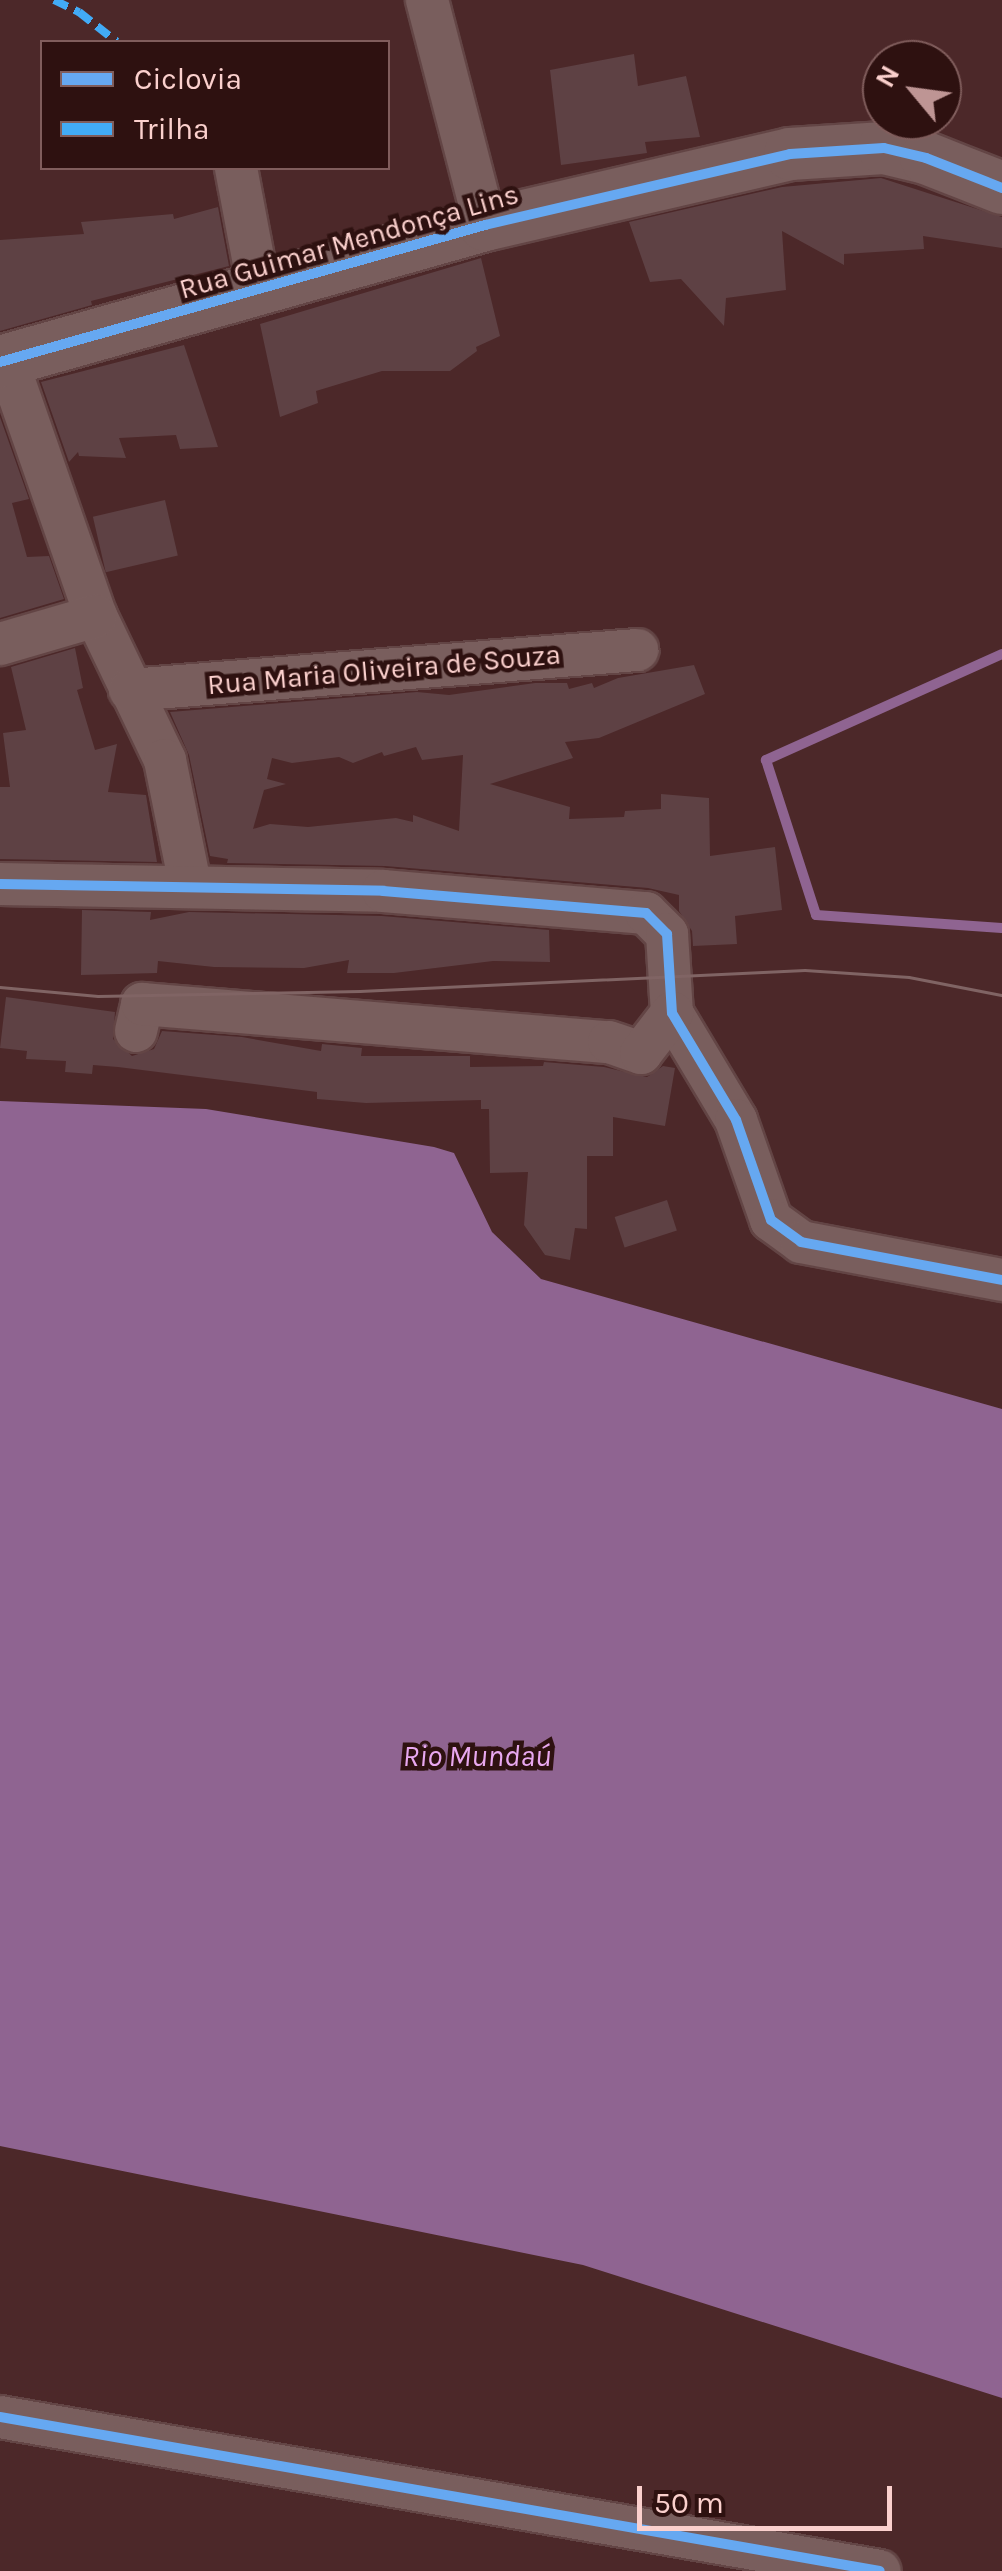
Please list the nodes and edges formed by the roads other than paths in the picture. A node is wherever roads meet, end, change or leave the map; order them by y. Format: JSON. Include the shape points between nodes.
{"nodes":[{"id":1,"x":427,"y":0,"type":"edge"},
{"id":2,"x":236,"y":170,"type":"edge"},
{"id":3,"x":1002,"y":188,"type":"edge"},
{"id":4,"x":485,"y":225,"type":"junction"},
{"id":5,"x":259,"y":290,"type":"junction"},
{"id":6,"x":4,"y":361,"type":"edge"},
{"id":7,"x":96,"y":616,"type":"junction"},
{"id":8,"x":0,"y":644,"type":"edge"},
{"id":9,"x":637,"y":650,"type":"dead end"},
{"id":10,"x":130,"y":690,"type":"junction"},
{"id":11,"x":0,"y":884,"type":"edge"},
{"id":12,"x":190,"y":884,"type":"junction"},
{"id":13,"x":672,"y":1013,"type":"junction"},
{"id":14,"x":136,"y":1031,"type":"dead end"},
{"id":15,"x":1002,"y":1280,"type":"edge"},
{"id":16,"x":0,"y":2417,"type":"edge"},
{"id":17,"x":880,"y":2571,"type":"edge"}],
"edges":[{"from":1,"to":4,"type":"street"},
{"from":2,"to":5,"type":"street"},
{"from":3,"to":4,"type":"street","name":"Rua Guimar Mendonça Lins","via":[[926,158],[845,148],[790,154]]},
{"from":4,"to":5,"type":"street","name":"Rua Guimar Mendonça Lins"},
{"from":5,"to":6,"type":"street","name":"Rua Guimar Mendonça Lins"},
{"from":6,"to":7,"type":"street"},
{"from":7,"to":8,"type":"street"},
{"from":7,"to":10,"type":"street"},
{"from":9,"to":10,"type":"street","name":"Rua Maria Oliveira de Souza"},
{"from":10,"to":12,"type":"street","via":[[165,760]]},
{"from":11,"to":12,"type":"street"},
{"from":12,"to":13,"type":"street","via":[[646,913],[666,934]]},
{"from":13,"to":14,"type":"street","via":[[641,1053],[609,1042],[142,1004]]},
{"from":13,"to":15,"type":"street","via":[[736,1120],[760,1200],[784,1232],[801,1242]]},
{"from":16,"to":17,"type":"street"}]}
